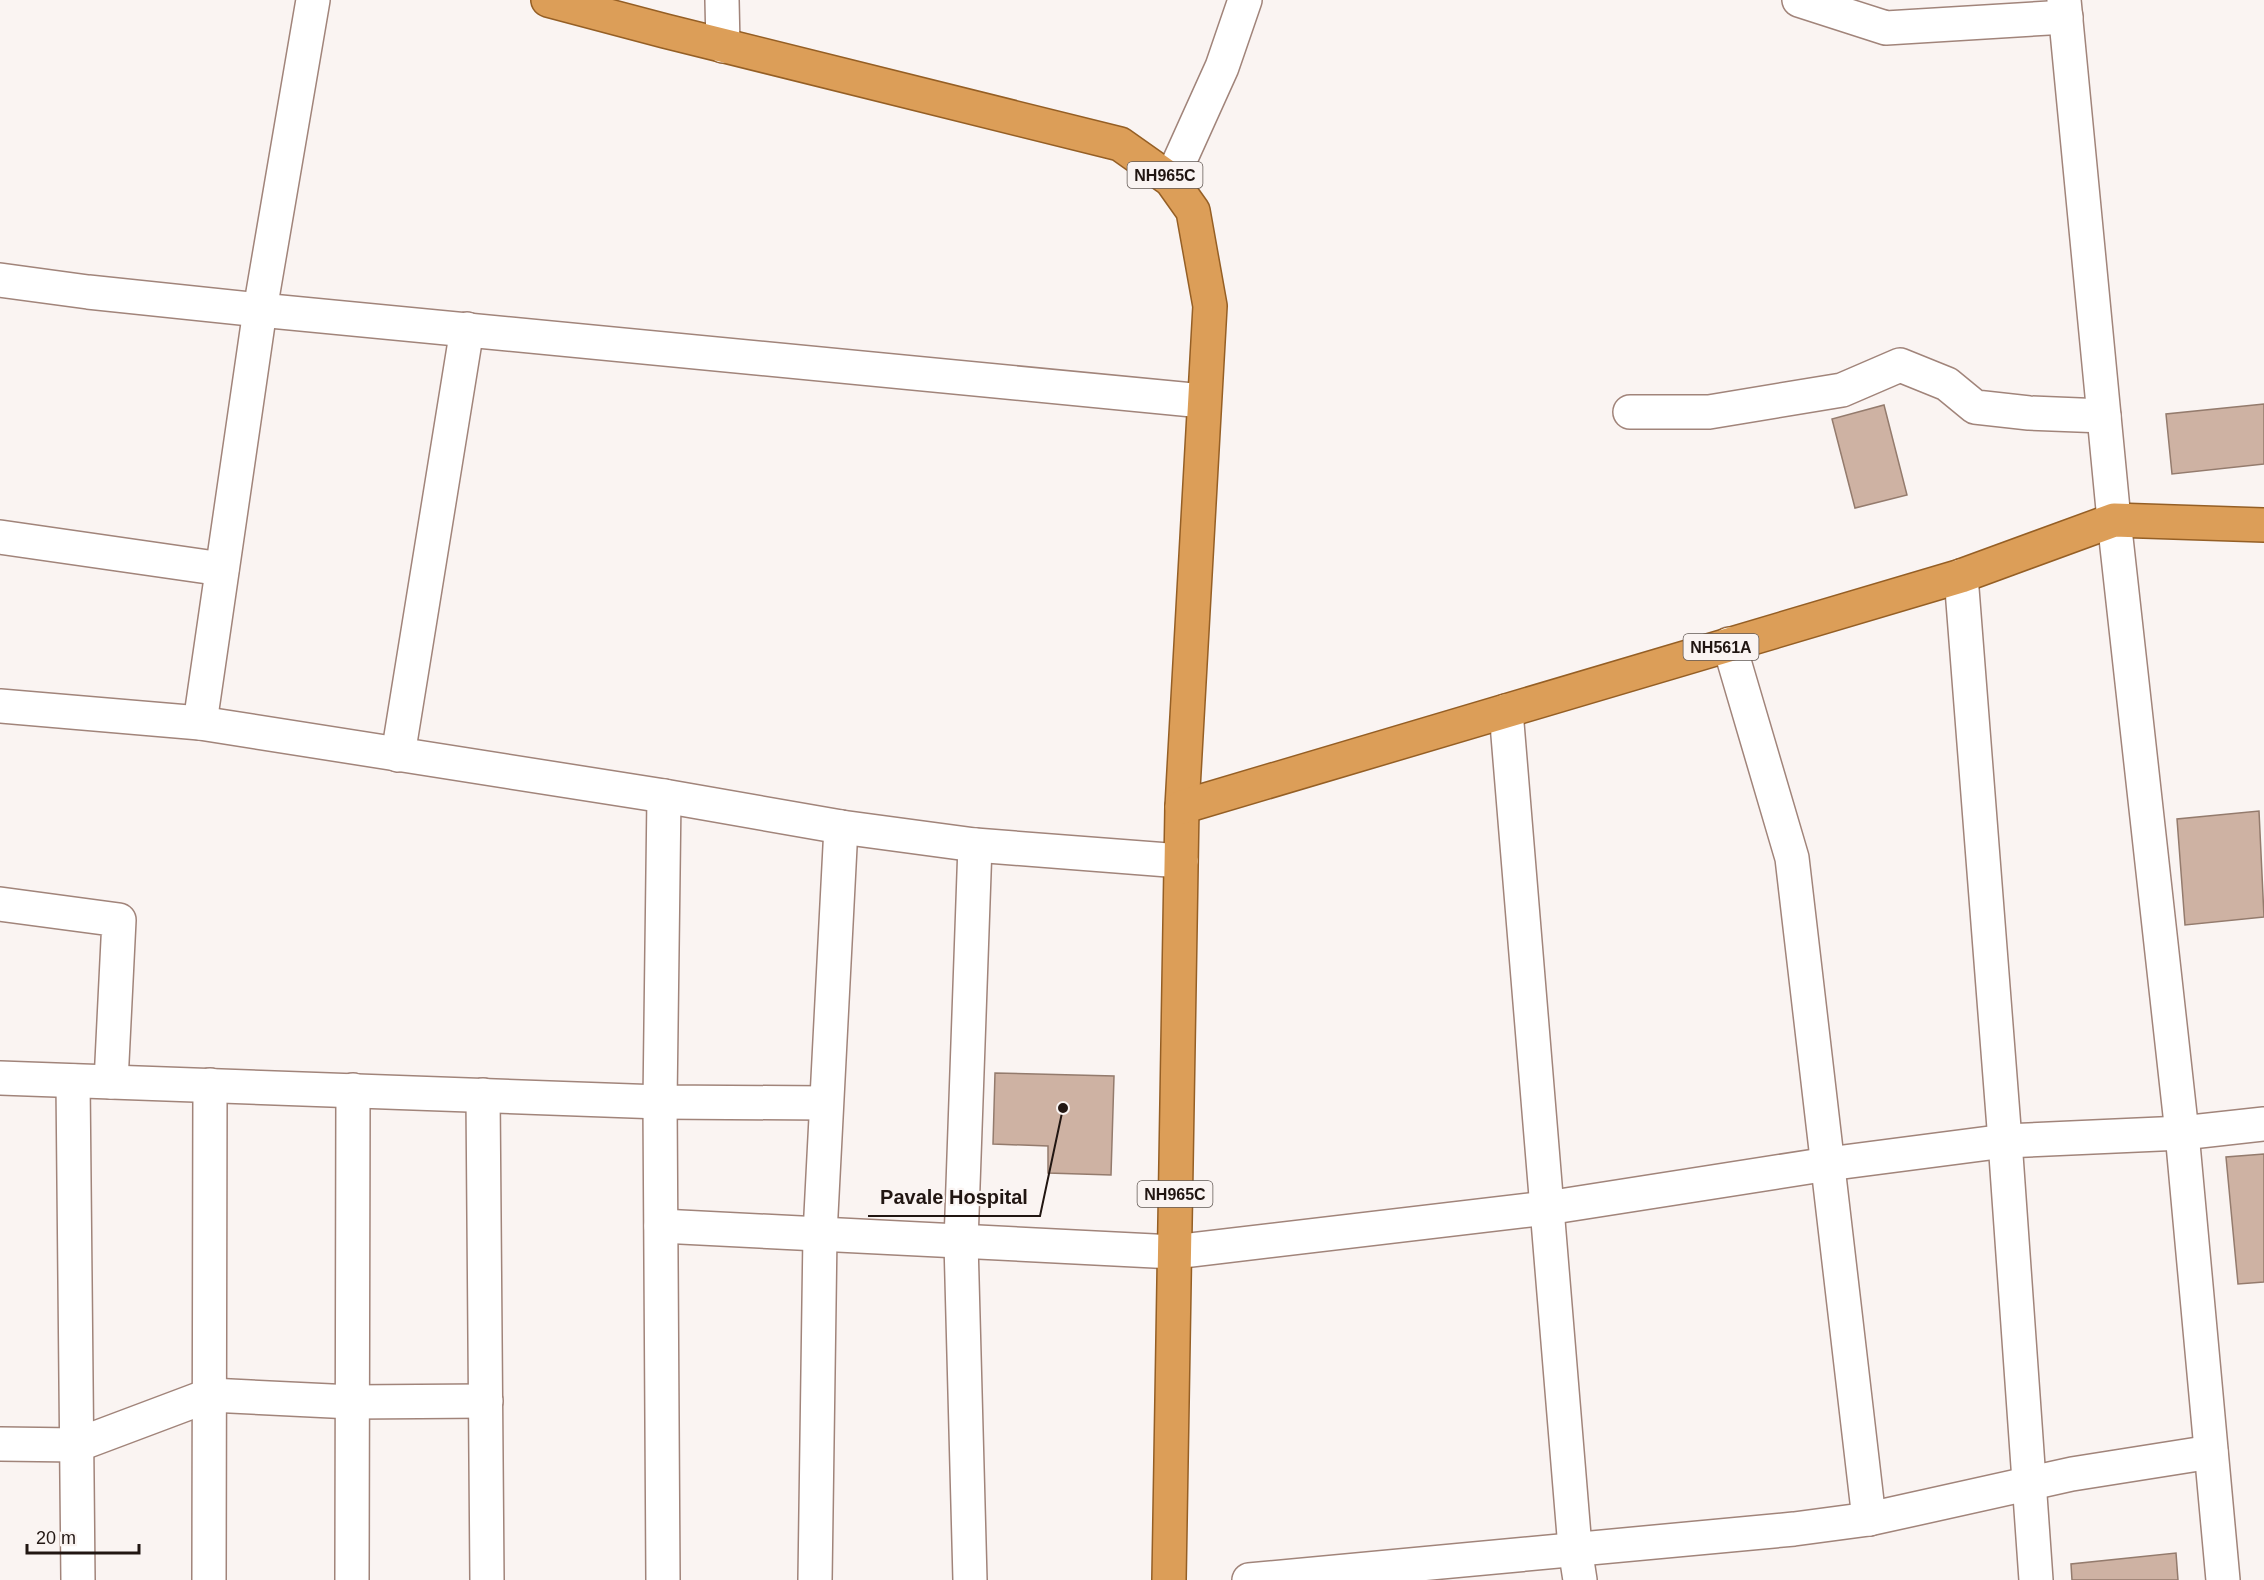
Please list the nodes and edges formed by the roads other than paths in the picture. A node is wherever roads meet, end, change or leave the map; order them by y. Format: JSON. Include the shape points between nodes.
{"nodes":[{"id":1,"x":313,"y":0,"type":"edge"},
{"id":2,"x":548,"y":0,"type":"edge"},
{"id":3,"x":723,"y":0,"type":"edge"},
{"id":4,"x":1245,"y":0,"type":"edge"},
{"id":5,"x":1799,"y":0,"type":"edge"},
{"id":6,"x":2065,"y":9,"type":"edge"},
{"id":7,"x":723,"y":46,"type":"junction"},
{"id":8,"x":1171,"y":180,"type":"junction"},
{"id":9,"x":0,"y":280,"type":"edge"},
{"id":10,"x":260,"y":310,"type":"junction"},
{"id":11,"x":467,"y":329,"type":"junction"},
{"id":12,"x":1203,"y":401,"type":"junction"},
{"id":13,"x":1630,"y":412,"type":"dead end"},
{"id":14,"x":2104,"y":416,"type":"junction"},
{"id":15,"x":2114,"y":520,"type":"junction"},
{"id":16,"x":2264,"y":525,"type":"edge"},
{"id":17,"x":0,"y":537,"type":"edge"},
{"id":18,"x":222,"y":569,"type":"junction"},
{"id":19,"x":1961,"y":576,"type":"junction"},
{"id":20,"x":1729,"y":644,"type":"junction"},
{"id":21,"x":0,"y":706,"type":"edge"},
{"id":22,"x":1506,"y":711,"type":"junction"},
{"id":23,"x":200,"y":723,"type":"junction"},
{"id":24,"x":398,"y":755,"type":"junction"},
{"id":25,"x":664,"y":796,"type":"junction"},
{"id":26,"x":1182,"y":807,"type":"junction"},
{"id":27,"x":841,"y":827,"type":"junction"},
{"id":28,"x":975,"y":845,"type":"junction"},
{"id":29,"x":1181,"y":861,"type":"junction"},
{"id":30,"x":0,"y":904,"type":"edge"},
{"id":31,"x":0,"y":1078,"type":"edge"},
{"id":32,"x":73,"y":1081,"type":"junction"},
{"id":33,"x":111,"y":1082,"type":"junction"},
{"id":34,"x":210,"y":1085,"type":"junction"},
{"id":35,"x":353,"y":1090,"type":"junction"},
{"id":36,"x":483,"y":1095,"type":"junction"},
{"id":37,"x":660,"y":1102,"type":"junction"},
{"id":38,"x":826,"y":1103,"type":"junction"},
{"id":39,"x":2264,"y":1124,"type":"edge"},
{"id":40,"x":2182,"y":1134,"type":"junction"},
{"id":41,"x":2005,"y":1141,"type":"junction"},
{"id":42,"x":1828,"y":1164,"type":"junction"},
{"id":43,"x":1547,"y":1208,"type":"junction"},
{"id":44,"x":661,"y":1226,"type":"junction"},
{"id":45,"x":820,"y":1234,"type":"junction"},
{"id":46,"x":961,"y":1242,"type":"junction"},
{"id":47,"x":1174,"y":1252,"type":"junction"},
{"id":48,"x":210,"y":1395,"type":"junction"},
{"id":49,"x":486,"y":1401,"type":"junction"},
{"id":50,"x":352,"y":1402,"type":"junction"},
{"id":51,"x":0,"y":1444,"type":"edge"},
{"id":52,"x":77,"y":1445,"type":"junction"},
{"id":53,"x":2211,"y":1452,"type":"junction"},
{"id":54,"x":2030,"y":1483,"type":"junction"},
{"id":55,"x":1869,"y":1519,"type":"junction"},
{"id":56,"x":1578,"y":1564,"type":"edge"},
{"id":57,"x":78,"y":1580,"type":"edge"},
{"id":58,"x":209,"y":1580,"type":"edge"},
{"id":59,"x":352,"y":1580,"type":"edge"},
{"id":60,"x":487,"y":1580,"type":"edge"},
{"id":61,"x":663,"y":1580,"type":"edge"},
{"id":62,"x":815,"y":1580,"type":"edge"},
{"id":63,"x":970,"y":1580,"type":"edge"},
{"id":64,"x":1169,"y":1580,"type":"edge"},
{"id":65,"x":1249,"y":1580,"type":"edge"},
{"id":66,"x":2036,"y":1580,"type":"edge"},
{"id":67,"x":2223,"y":1580,"type":"edge"}],
"edges":[{"from":1,"to":10,"type":"street"},
{"from":2,"to":7,"type":"highway","number":"NH965C"},
{"from":3,"to":7,"type":"street"},
{"from":4,"to":8,"type":"street","via":[[1222,67]]},
{"from":5,"to":6,"type":"street","via":[[1886,28]]},
{"from":6,"to":14,"type":"street"},
{"from":7,"to":8,"type":"highway","number":"NH965C","via":[[1120,144]]},
{"from":8,"to":12,"type":"highway","number":"NH965C","via":[[1192,211],[1210,306]]},
{"from":9,"to":10,"type":"street"},
{"from":10,"to":11,"type":"street"},
{"from":10,"to":18,"type":"street"},
{"from":11,"to":12,"type":"street"},
{"from":11,"to":24,"type":"street"},
{"from":12,"to":26,"type":"highway","number":"NH965C"},
{"from":13,"to":14,"type":"street","via":[[1709,412],[1842,390],[1900,365],[1947,384],[1975,407]]},
{"from":14,"to":15,"type":"street"},
{"from":15,"to":16,"type":"highway","number":"NH561A"},
{"from":15,"to":19,"type":"highway","number":"NH561A"},
{"from":15,"to":40,"type":"street"},
{"from":17,"to":18,"type":"street"},
{"from":18,"to":23,"type":"street"},
{"from":19,"to":20,"type":"highway","number":"NH561A"},
{"from":19,"to":41,"type":"street"},
{"from":20,"to":22,"type":"highway","number":"NH561A"},
{"from":20,"to":42,"type":"street","via":[[1792,858]]},
{"from":21,"to":23,"type":"street"},
{"from":22,"to":26,"type":"highway","number":"NH561A"},
{"from":22,"to":43,"type":"street"},
{"from":23,"to":24,"type":"street"},
{"from":24,"to":25,"type":"street"},
{"from":25,"to":27,"type":"street"},
{"from":25,"to":37,"type":"street"},
{"from":26,"to":29,"type":"highway","number":"NH965C"},
{"from":27,"to":28,"type":"street"},
{"from":27,"to":38,"type":"street"},
{"from":28,"to":29,"type":"street"},
{"from":28,"to":46,"type":"street"},
{"from":29,"to":47,"type":"highway","number":"NH965C"},
{"from":30,"to":33,"type":"street","via":[[119,920]]},
{"from":31,"to":32,"type":"street"},
{"from":32,"to":33,"type":"street"},
{"from":32,"to":52,"type":"street"},
{"from":33,"to":34,"type":"street"},
{"from":34,"to":35,"type":"street"},
{"from":34,"to":48,"type":"street"},
{"from":35,"to":36,"type":"street"},
{"from":35,"to":50,"type":"street"},
{"from":36,"to":37,"type":"street"},
{"from":36,"to":49,"type":"street"},
{"from":37,"to":38,"type":"street"},
{"from":37,"to":44,"type":"street"},
{"from":38,"to":45,"type":"street"},
{"from":39,"to":40,"type":"street"},
{"from":40,"to":41,"type":"street"},
{"from":40,"to":53,"type":"street"},
{"from":41,"to":42,"type":"street"},
{"from":41,"to":54,"type":"street"},
{"from":42,"to":43,"type":"street"},
{"from":42,"to":55,"type":"street"},
{"from":43,"to":47,"type":"street"},
{"from":43,"to":56,"type":"street"},
{"from":44,"to":45,"type":"street"},
{"from":44,"to":61,"type":"street"},
{"from":45,"to":46,"type":"street"},
{"from":45,"to":62,"type":"street"},
{"from":46,"to":47,"type":"street"},
{"from":46,"to":63,"type":"street"},
{"from":47,"to":64,"type":"highway","number":"NH965C"},
{"from":48,"to":50,"type":"street"},
{"from":48,"to":52,"type":"street"},
{"from":48,"to":58,"type":"street"},
{"from":49,"to":50,"type":"street"},
{"from":49,"to":60,"type":"street"},
{"from":50,"to":59,"type":"street"},
{"from":51,"to":52,"type":"street"},
{"from":52,"to":57,"type":"street"},
{"from":53,"to":54,"type":"street"},
{"from":53,"to":67,"type":"street"},
{"from":54,"to":55,"type":"street"},
{"from":54,"to":66,"type":"street"},
{"from":55,"to":56,"type":"street"},
{"from":56,"to":65,"type":"street"}]}
